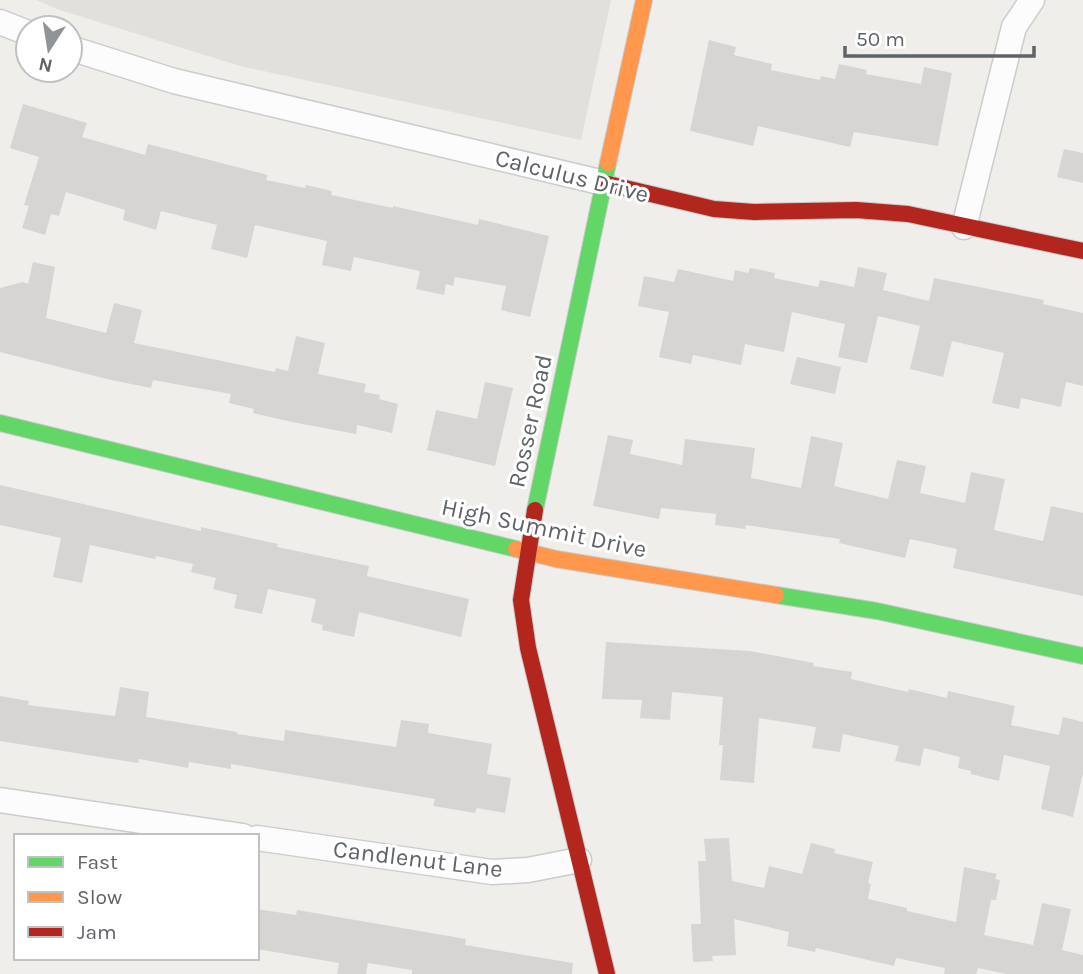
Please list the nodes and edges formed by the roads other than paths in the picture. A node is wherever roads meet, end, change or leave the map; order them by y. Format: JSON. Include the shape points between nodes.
{"nodes":[{"id":1,"x":644,"y":0,"type":"edge"},
{"id":2,"x":1032,"y":0,"type":"edge"},
{"id":3,"x":84,"y":52,"type":"edge"},
{"id":4,"x":604,"y":183,"type":"junction"},
{"id":5,"x":964,"y":227,"type":"junction"},
{"id":6,"x":1083,"y":251,"type":"edge"},
{"id":7,"x":0,"y":423,"type":"edge"},
{"id":8,"x":527,"y":552,"type":"junction"},
{"id":9,"x":1083,"y":656,"type":"edge"},
{"id":10,"x":0,"y":800,"type":"edge"},
{"id":11,"x":230,"y":834,"type":"edge"},
{"id":12,"x":259,"y":838,"type":"edge"},
{"id":13,"x":579,"y":860,"type":"junction"},
{"id":14,"x":607,"y":974,"type":"edge"}],
"edges":[{"from":1,"to":4,"type":"street","name":"Rosser Road"},
{"from":2,"to":5,"type":"street","via":[[1014,27]]},
{"from":3,"to":4,"type":"street","name":"Calculus Drive","via":[[174,81]]},
{"from":4,"to":5,"type":"street","name":"Calculus Drive","via":[[714,209],[856,210],[908,214]]},
{"from":4,"to":8,"type":"street","name":"Rosser Road"},
{"from":5,"to":6,"type":"street","name":"Calculus Drive"},
{"from":7,"to":8,"type":"street","name":"High Summit Drive"},
{"from":8,"to":9,"type":"street","name":"High Summit Drive","via":[[877,611]]},
{"from":8,"to":13,"type":"street","name":"Rosser Road","via":[[521,600],[528,648]]},
{"from":10,"to":11,"type":"street"},
{"from":12,"to":13,"type":"street","name":"Candlenut Lane","via":[[492,872]]},
{"from":13,"to":14,"type":"street","name":"Rosser Road"}]}
